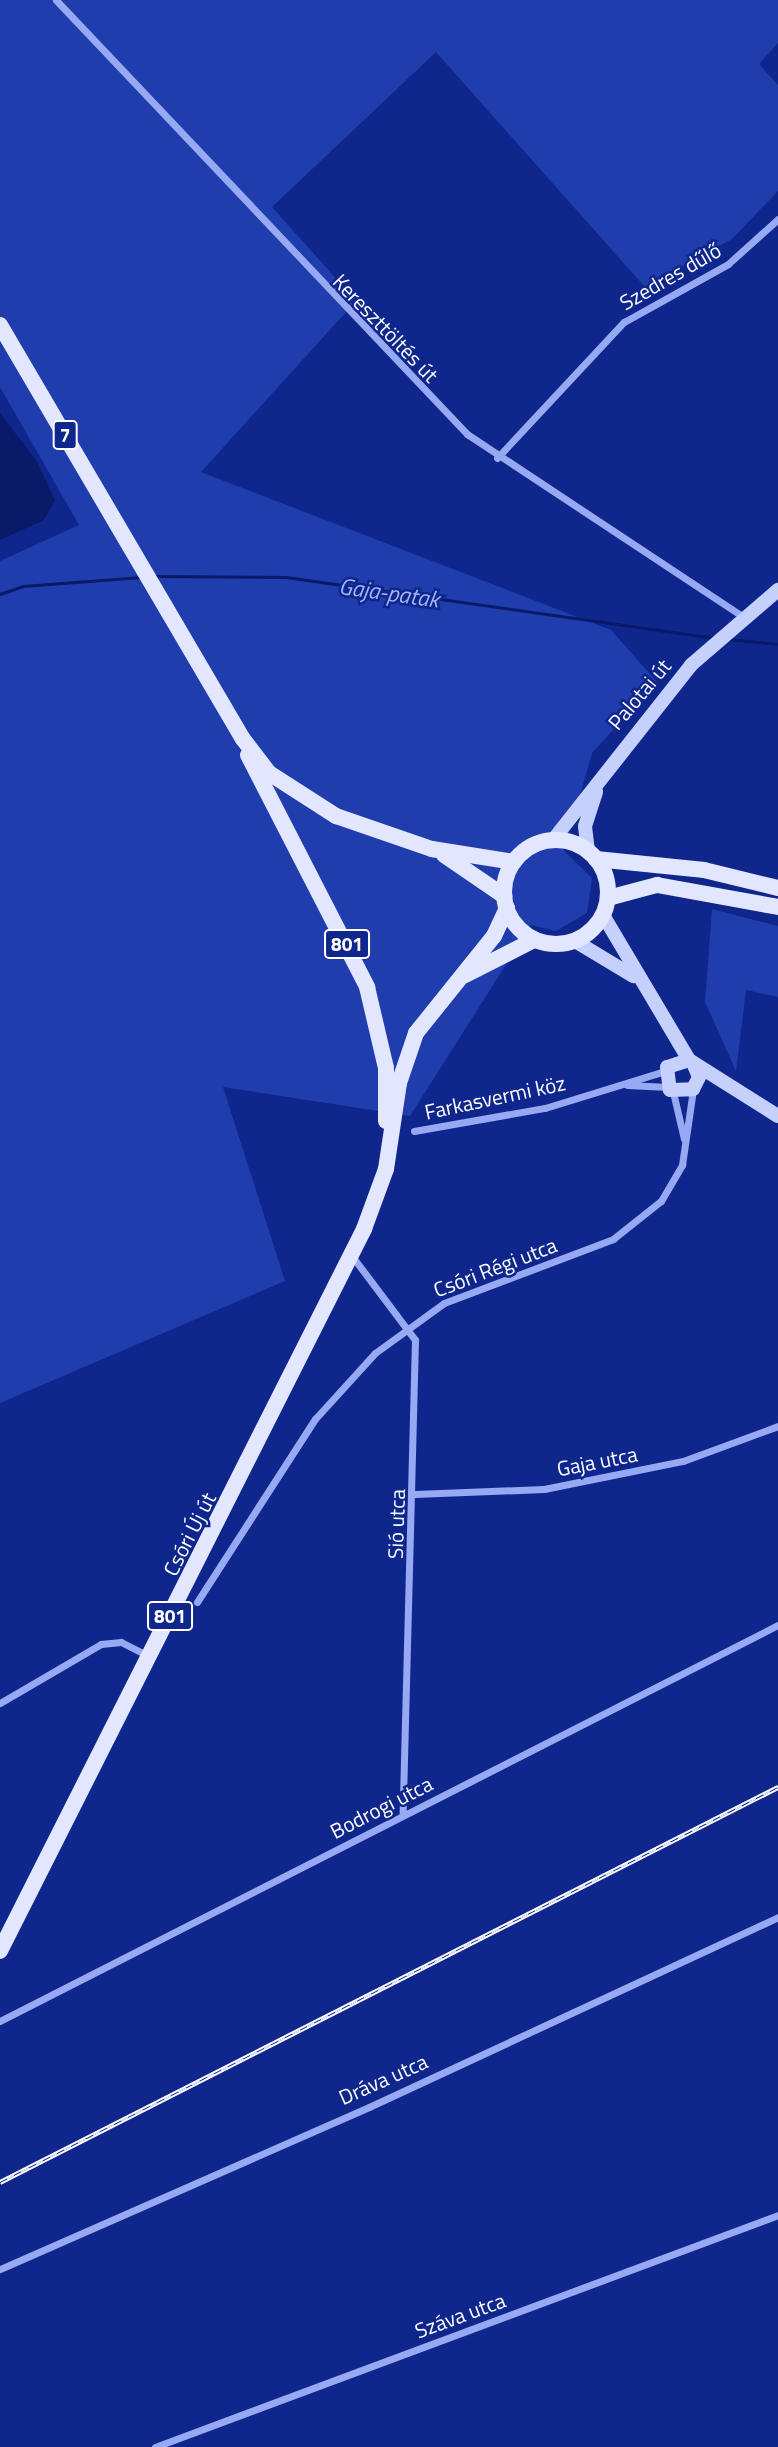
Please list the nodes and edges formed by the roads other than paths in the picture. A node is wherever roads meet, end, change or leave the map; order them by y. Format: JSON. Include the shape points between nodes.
{"nodes":[{"id":1,"x":56,"y":0,"type":"edge"},
{"id":2,"x":778,"y":219,"type":"edge"},
{"id":3,"x":0,"y":325,"type":"edge"},
{"id":4,"x":497,"y":458,"type":"junction"},
{"id":5,"x":778,"y":590,"type":"edge"},
{"id":6,"x":739,"y":620,"type":"junction"},
{"id":7,"x":243,"y":739,"type":"junction"},
{"id":8,"x":614,"y":757,"type":"junction"},
{"id":9,"x":553,"y":840,"type":"junction"},
{"id":10,"x":432,"y":849,"type":"junction"},
{"id":11,"x":592,"y":855,"type":"junction"},
{"id":12,"x":514,"y":862,"type":"junction"},
{"id":13,"x":778,"y":888,"type":"edge"},
{"id":14,"x":608,"y":898,"type":"junction"},
{"id":15,"x":506,"y":902,"type":"junction"},
{"id":16,"x":778,"y":907,"type":"edge"},
{"id":17,"x":603,"y":915,"type":"junction"},
{"id":18,"x":534,"y":940,"type":"junction"},
{"id":19,"x":575,"y":941,"type":"junction"},
{"id":20,"x":457,"y":980,"type":"junction"},
{"id":21,"x":638,"y":980,"type":"junction"},
{"id":22,"x":667,"y":1024,"type":"junction"},
{"id":23,"x":691,"y":1062,"type":"junction"},
{"id":24,"x":668,"y":1067,"type":"junction"},
{"id":25,"x":623,"y":1084,"type":"junction"},
{"id":26,"x":695,"y":1088,"type":"junction"},
{"id":27,"x":731,"y":1088,"type":"junction"},
{"id":28,"x":671,"y":1089,"type":"junction"},
{"id":29,"x":778,"y":1116,"type":"edge"},
{"id":30,"x":414,"y":1131,"type":"dead end"},
{"id":31,"x":685,"y":1147,"type":"junction"},
{"id":32,"x":386,"y":1168,"type":"junction"},
{"id":33,"x":352,"y":1256,"type":"junction"},
{"id":34,"x":408,"y":1327,"type":"junction"},
{"id":35,"x":778,"y":1426,"type":"edge"},
{"id":36,"x":415,"y":1494,"type":"junction"},
{"id":37,"x":197,"y":1602,"type":"dead end"},
{"id":38,"x":778,"y":1625,"type":"edge"},
{"id":39,"x":149,"y":1657,"type":"junction"},
{"id":40,"x":0,"y":1703,"type":"edge"},
{"id":41,"x":403,"y":1814,"type":"junction"},
{"id":42,"x":778,"y":1917,"type":"edge"},
{"id":43,"x":0,"y":1951,"type":"edge"},
{"id":44,"x":0,"y":2021,"type":"edge"},
{"id":45,"x":778,"y":2215,"type":"edge"},
{"id":46,"x":0,"y":2269,"type":"edge"},
{"id":47,"x":155,"y":2447,"type":"edge"}],
"edges":[{"from":1,"to":4,"type":"street","name":"Kereszttöltés út","via":[[395,364]]},
{"from":2,"to":4,"type":"street","name":"Szedres dűlő","via":[[728,264],[624,322]]},
{"from":3,"to":7,"type":"main road","number":"7"},
{"from":4,"to":6,"type":"street","name":"Kereszttöltés út"},
{"from":5,"to":6,"type":"street"},
{"from":6,"to":8,"type":"street","name":"Palotai út","via":[[697,659]]},
{"from":7,"to":10,"type":"main road","number":"7","via":[[269,773],[310,804]]},
{"from":7,"to":32,"type":"main road","number":"801","via":[[268,803],[367,986],[386,1068]]},
{"from":8,"to":9,"type":"street","name":"Palotai út"},
{"from":8,"to":11,"type":"street","name":"Palotai út","via":[[589,808]]},
{"from":9,"to":11,"type":"main road"},
{"from":9,"to":12,"type":"main road","via":[[530,847]]},
{"from":10,"to":12,"type":"main road","number":"7"},
{"from":10,"to":15,"type":"main road","number":"7"},
{"from":11,"to":13,"type":"main road","via":[[709,871]]},
{"from":11,"to":14,"type":"main road"},
{"from":12,"to":15,"type":"main road"},
{"from":14,"to":16,"type":"main road","via":[[645,886],[708,891]]},
{"from":14,"to":17,"type":"main road"},
{"from":15,"to":18,"type":"main road","number":"7"},
{"from":15,"to":20,"type":"main road","number":"801","via":[[494,936]]},
{"from":17,"to":19,"type":"main road"},
{"from":17,"to":21,"type":"street"},
{"from":18,"to":19,"type":"main road"},
{"from":18,"to":20,"type":"main road","number":"801"},
{"from":19,"to":21,"type":"street"},
{"from":20,"to":32,"type":"main road","number":"801","via":[[424,1018],[404,1064]]},
{"from":21,"to":22,"type":"street"},
{"from":22,"to":23,"type":"street"},
{"from":22,"to":24,"type":"street"},
{"from":23,"to":24,"type":"street"},
{"from":23,"to":26,"type":"street"},
{"from":23,"to":27,"type":"street"},
{"from":24,"to":25,"type":"street","name":"Farkasvermi köz"},
{"from":24,"to":28,"type":"street"},
{"from":25,"to":28,"type":"street","name":"Farkasvermi köz"},
{"from":25,"to":30,"type":"street","name":"Farkasvermi köz","via":[[524,1113]]},
{"from":26,"to":27,"type":"street"},
{"from":26,"to":28,"type":"street"},
{"from":26,"to":31,"type":"street","name":"Csóri Régi utca"},
{"from":27,"to":29,"type":"street"},
{"from":28,"to":31,"type":"street"},
{"from":31,"to":34,"type":"street","name":"Csóri Régi utca","via":[[671,1187],[628,1230],[460,1296]]},
{"from":32,"to":33,"type":"main road","name":"Csóri Új út","number":"801"},
{"from":33,"to":34,"type":"street","name":"Sió utca"},
{"from":33,"to":39,"type":"main road","name":"Csóri Új út","number":"801"},
{"from":34,"to":36,"type":"street","name":"Sió utca","via":[[415,1340]]},
{"from":34,"to":37,"type":"street","name":"Csóri Régi utca","via":[[320,1412]]},
{"from":35,"to":36,"type":"street","name":"Gaja utca","via":[[683,1461],[544,1489]]},
{"from":36,"to":41,"type":"street","name":"Sió utca"},
{"from":38,"to":41,"type":"street","name":"Bodrogi utca"},
{"from":39,"to":40,"type":"street","via":[[121,1642],[101,1644]]},
{"from":39,"to":43,"type":"main road","name":"Csóri Új út","number":"801"},
{"from":41,"to":44,"type":"street","name":"Bodrogi utca"},
{"from":42,"to":46,"type":"street","name":"Dráva utca","via":[[369,2108]]},
{"from":45,"to":47,"type":"street","name":"Száva utca"}]}
